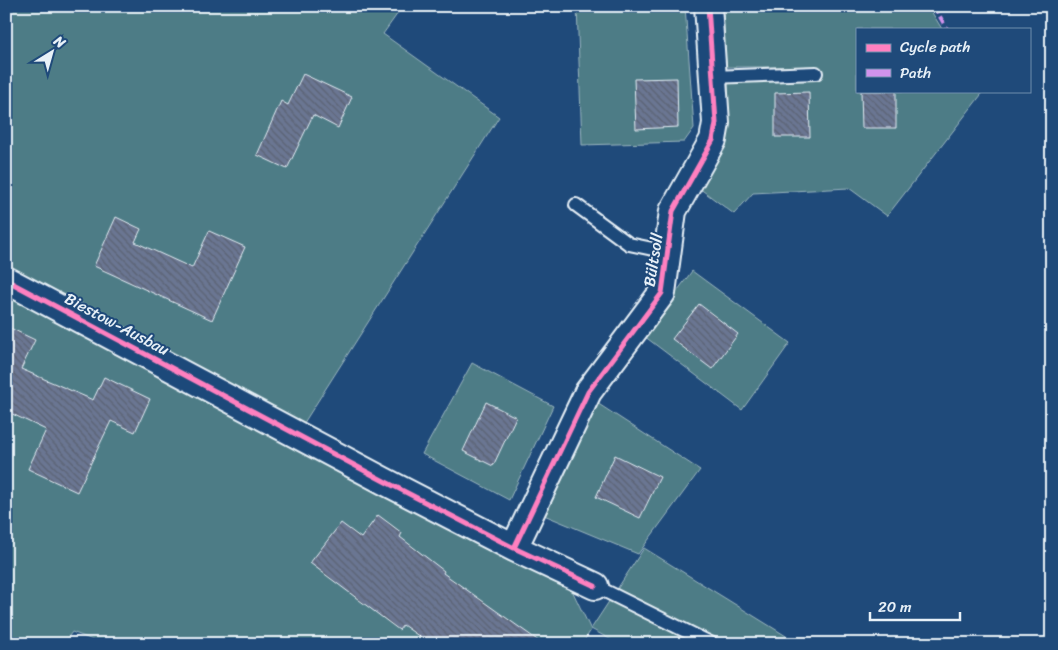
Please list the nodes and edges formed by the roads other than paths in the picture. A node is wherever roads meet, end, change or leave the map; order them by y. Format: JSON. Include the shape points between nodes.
{"nodes":[{"id":1,"x":708,"y":6,"type":"edge"},
{"id":2,"x":816,"y":73,"type":"dead end"},
{"id":3,"x":713,"y":77,"type":"junction"},
{"id":4,"x":576,"y":205,"type":"dead end"},
{"id":5,"x":667,"y":252,"type":"junction"},
{"id":6,"x":6,"y":280,"type":"edge"},
{"id":7,"x":514,"y":548,"type":"junction"},
{"id":8,"x":595,"y":586,"type":"joint"},
{"id":9,"x":712,"y":644,"type":"edge"}],
"edges":[{"from":1,"to":3,"type":"street","name":"Bültsoll"},
{"from":2,"to":3,"type":"lane"},
{"from":3,"to":5,"type":"street","name":"Bültsoll","via":[[716,123],[713,140],[673,211]]},
{"from":4,"to":5,"type":"lane","via":[[629,244]]},
{"from":5,"to":7,"type":"street","name":"Bültsoll","via":[[662,294],[588,392]]},
{"from":6,"to":7,"type":"street","name":"Biestow-Ausbau"},
{"from":7,"to":8,"type":"street","name":"Biestow-Ausbau"},
{"from":8,"to":9,"type":"lane"}]}
